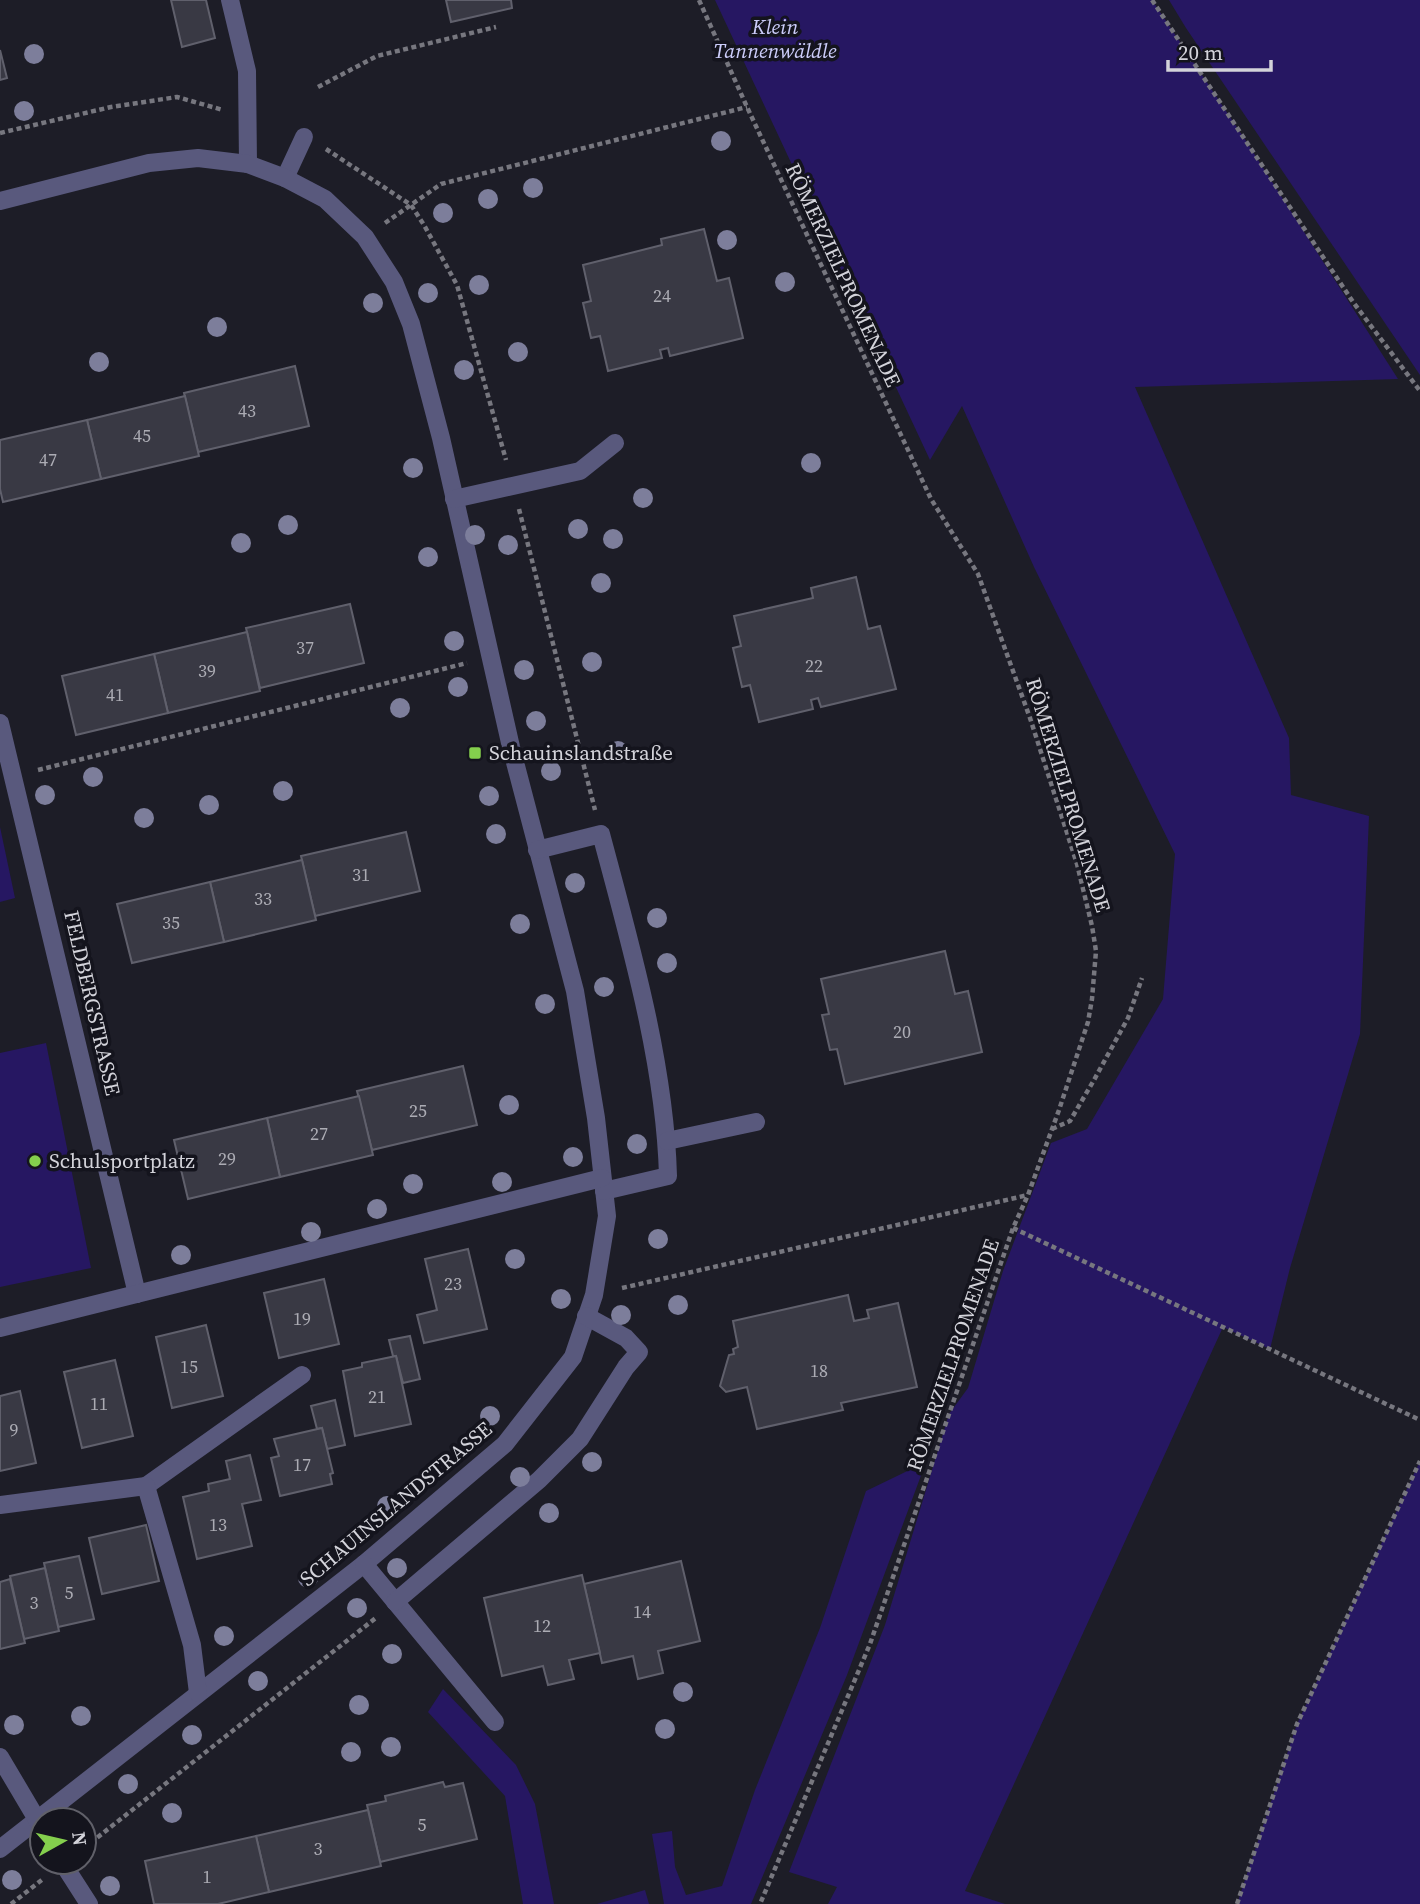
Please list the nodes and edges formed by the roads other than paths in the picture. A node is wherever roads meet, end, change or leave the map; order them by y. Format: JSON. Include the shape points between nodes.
{"nodes":[{"id":1,"x":230,"y":0,"type":"edge"},
{"id":2,"x":304,"y":137,"type":"dead end"},
{"id":3,"x":248,"y":164,"type":"junction"},
{"id":4,"x":285,"y":178,"type":"junction"},
{"id":5,"x":0,"y":201,"type":"edge"},
{"id":6,"x":615,"y":443,"type":"dead end"},
{"id":7,"x":454,"y":499,"type":"junction"},
{"id":8,"x":0,"y":723,"type":"edge"},
{"id":9,"x":537,"y":850,"type":"junction"},
{"id":10,"x":756,"y":1122,"type":"dead end"},
{"id":11,"x":667,"y":1141,"type":"junction"},
{"id":12,"x":603,"y":1184,"type":"junction"},
{"id":13,"x":137,"y":1294,"type":"junction"},
{"id":14,"x":586,"y":1316,"type":"junction"},
{"id":15,"x":0,"y":1328,"type":"edge"},
{"id":16,"x":302,"y":1375,"type":"dead end"},
{"id":17,"x":146,"y":1486,"type":"junction"},
{"id":18,"x":0,"y":1504,"type":"edge"},
{"id":19,"x":364,"y":1564,"type":"junction"},
{"id":20,"x":396,"y":1602,"type":"junction"},
{"id":21,"x":198,"y":1693,"type":"junction"},
{"id":22,"x":495,"y":1722,"type":"dead end"},
{"id":23,"x":0,"y":1757,"type":"edge"},
{"id":24,"x":29,"y":1806,"type":"edge"},
{"id":25,"x":61,"y":1806,"type":"edge"},
{"id":26,"x":28,"y":1831,"type":"edge"},
{"id":27,"x":0,"y":1849,"type":"edge"},
{"id":28,"x":71,"y":1876,"type":"edge"},
{"id":29,"x":89,"y":1904,"type":"edge"}],
"edges":[{"from":1,"to":3,"type":"street","via":[[247,71]]},
{"from":2,"to":4,"type":"street"},
{"from":3,"to":4,"type":"street"},
{"from":3,"to":5,"type":"street","via":[[198,158],[149,163]]},
{"from":4,"to":7,"type":"street","name":"SCHAUINSLANDSTRASSE","via":[[325,199],[365,237],[394,282],[411,324]]},
{"from":6,"to":7,"type":"street","via":[[580,471]]},
{"from":7,"to":9,"type":"street","name":"SCHAUINSLANDSTRASSE"},
{"from":8,"to":13,"type":"street","name":"FELDBERGSTRASSE"},
{"from":9,"to":11,"type":"street","via":[[601,834],[630,944]]},
{"from":9,"to":12,"type":"street","name":"SCHAUINSLANDSTRASSE","via":[[575,991]]},
{"from":10,"to":11,"type":"street"},
{"from":11,"to":12,"type":"street","via":[[668,1176]]},
{"from":12,"to":13,"type":"street"},
{"from":12,"to":14,"type":"street","name":"SCHAUINSLANDSTRASSE","via":[[607,1216],[594,1295]]},
{"from":13,"to":15,"type":"street"},
{"from":14,"to":19,"type":"street","name":"SCHAUINSLANDSTRASSE","via":[[573,1357],[505,1444]]},
{"from":14,"to":20,"type":"street","via":[[626,1338],[639,1352],[580,1438],[539,1480]]},
{"from":16,"to":17,"type":"street"},
{"from":17,"to":18,"type":"street"},
{"from":17,"to":21,"type":"street","via":[[192,1645]]},
{"from":19,"to":20,"type":"street"},
{"from":19,"to":21,"type":"street","name":"SCHAUINSLANDSTRASSE"},
{"from":20,"to":22,"type":"street"},
{"from":21,"to":25,"type":"street","name":"SCHAUINSLANDSTRASSE"},
{"from":23,"to":24,"type":"street"},
{"from":26,"to":27,"type":"street","name":"SCHAUINSLANDSTRASSE"},
{"from":28,"to":29,"type":"street"}]}
